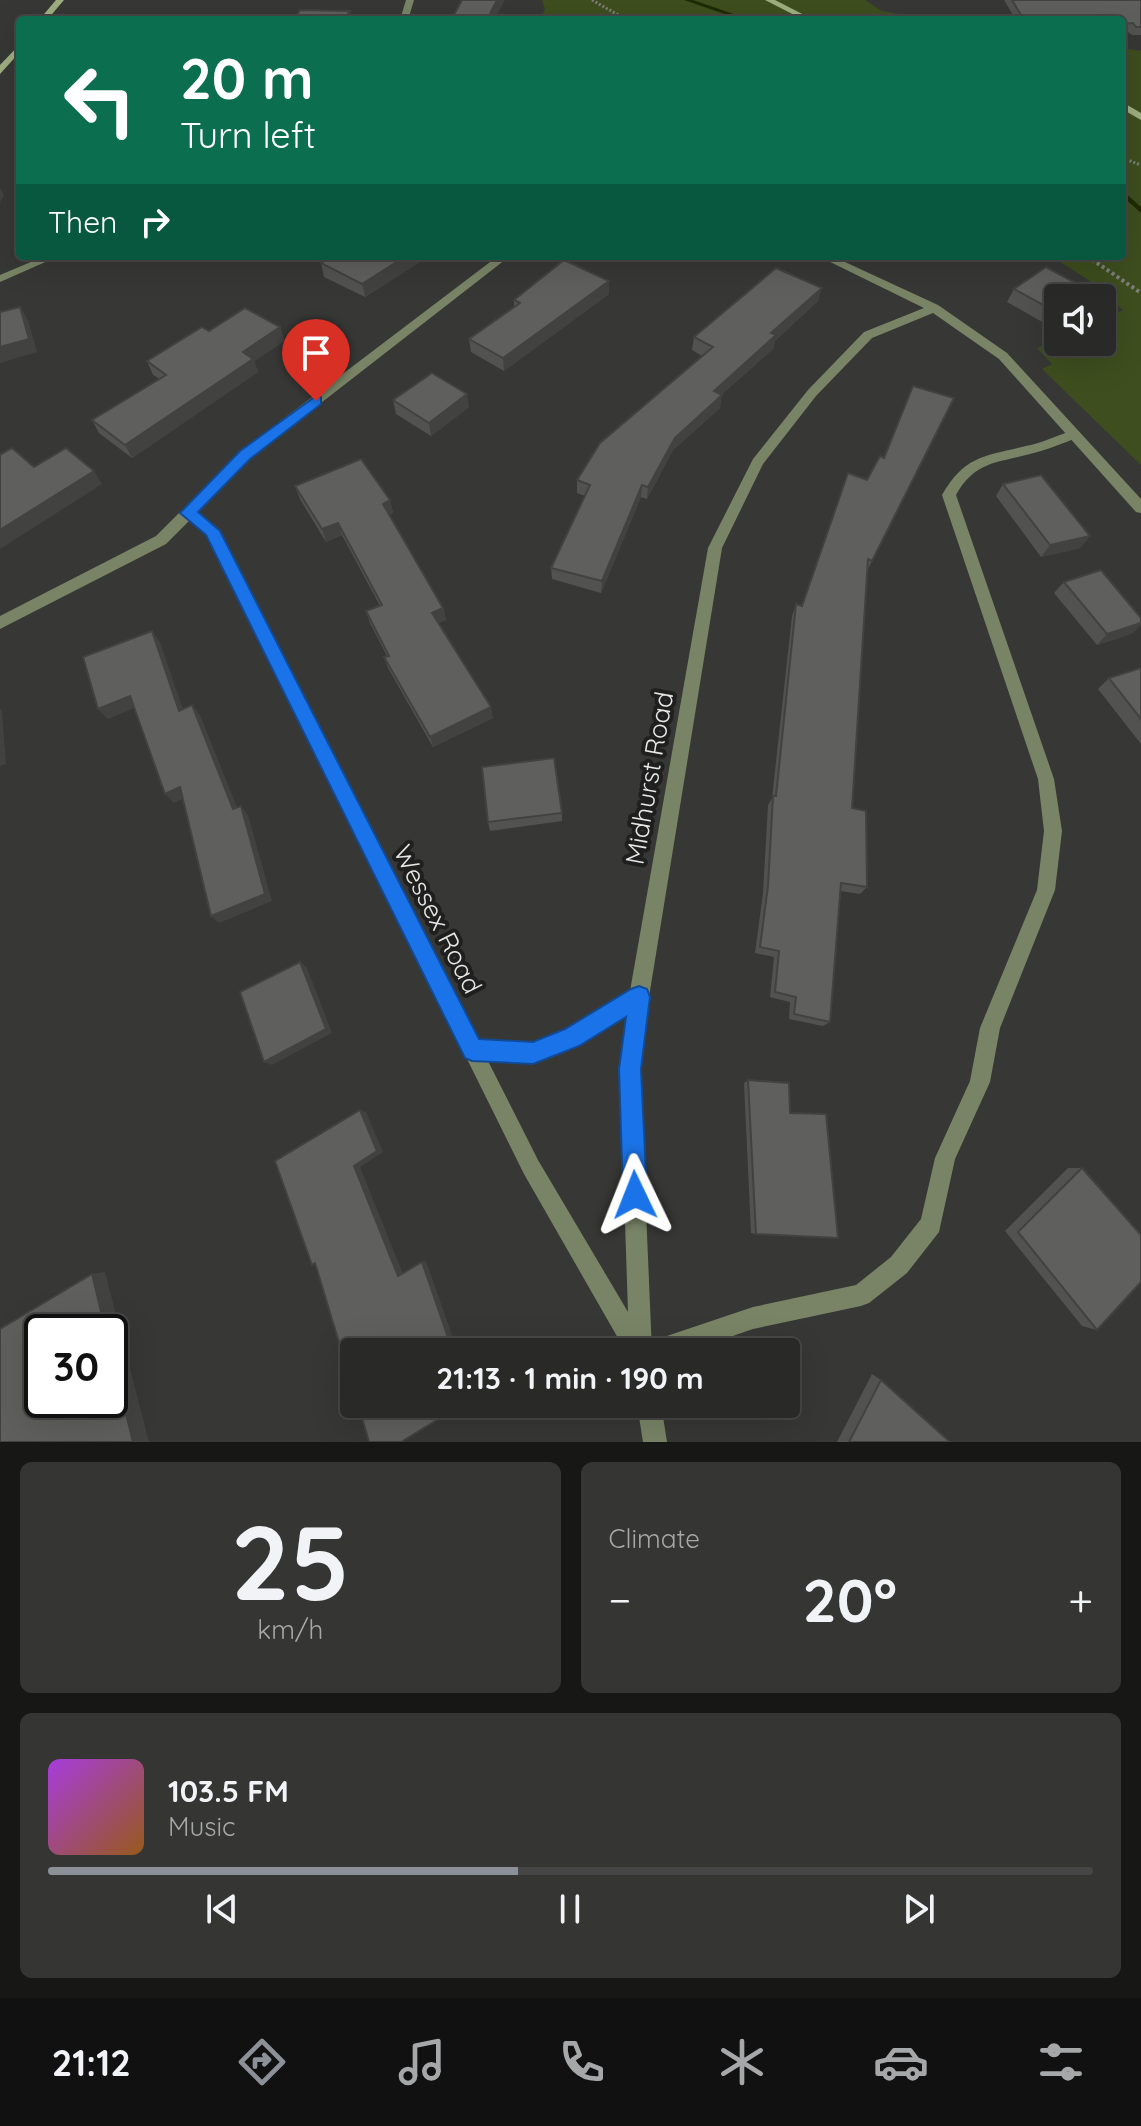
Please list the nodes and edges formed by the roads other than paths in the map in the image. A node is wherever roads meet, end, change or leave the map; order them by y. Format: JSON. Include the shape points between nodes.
{"nodes":[{"id":1,"x":60,"y":0,"type":"edge"},
{"id":2,"x":769,"y":0,"type":"edge"},
{"id":3,"x":46,"y":16,"type":"edge"},
{"id":4,"x":802,"y":16,"type":"edge"},
{"id":5,"x":16,"y":52,"type":"edge"},
{"id":6,"x":0,"y":71,"type":"edge"},
{"id":7,"x":45,"y":260,"type":"edge"},
{"id":8,"x":500,"y":260,"type":"edge"},
{"id":9,"x":832,"y":260,"type":"edge"},
{"id":10,"x":0,"y":279,"type":"edge"},
{"id":11,"x":934,"y":308,"type":"junction"},
{"id":12,"x":1074,"y":434,"type":"junction"},
{"id":13,"x":1141,"y":508,"type":"edge"},
{"id":14,"x":188,"y":513,"type":"junction"},
{"id":15,"x":0,"y":623,"type":"edge"},
{"id":16,"x":639,"y":997,"type":"junction"},
{"id":17,"x":472,"y":1050,"type":"junction"},
{"id":18,"x":632,"y":1338,"type":"edge"},
{"id":19,"x":640,"y":1338,"type":"edge"},
{"id":20,"x":694,"y":1338,"type":"edge"},
{"id":21,"x":651,"y":1418,"type":"edge"},
{"id":22,"x":655,"y":1442,"type":"edge"}],
"edges":[{"from":1,"to":3,"type":"main road"},
{"from":2,"to":4,"type":"main road"},
{"from":5,"to":6,"type":"main road"},
{"from":7,"to":10,"type":"street"},
{"from":8,"to":14,"type":"street","via":[[245,455]]},
{"from":9,"to":11,"type":"street"},
{"from":11,"to":12,"type":"street","via":[[1003,356]]},
{"from":11,"to":16,"type":"street","name":"Midhurst Road","via":[[868,335],[812,393],[758,462],[715,548]]},
{"from":12,"to":13,"type":"street"},
{"from":12,"to":20,"type":"street","via":[[981,460],[958,476],[949,495],[1046,779],[1053,831],[1046,890],[990,1028],[980,1082],[945,1158],[931,1224],[899,1265],[861,1295],[753,1318]]},
{"from":14,"to":15,"type":"street","via":[[161,540]]},
{"from":14,"to":17,"type":"street","name":"Wessex Road","via":[[212,531]]},
{"from":16,"to":17,"type":"street","via":[[572,1038],[533,1053]]},
{"from":16,"to":19,"type":"street","name":"Midhurst Road","via":[[630,1069]]},
{"from":17,"to":18,"type":"street","name":"Wessex Road","via":[[531,1167]]},
{"from":21,"to":22,"type":"street"}]}
